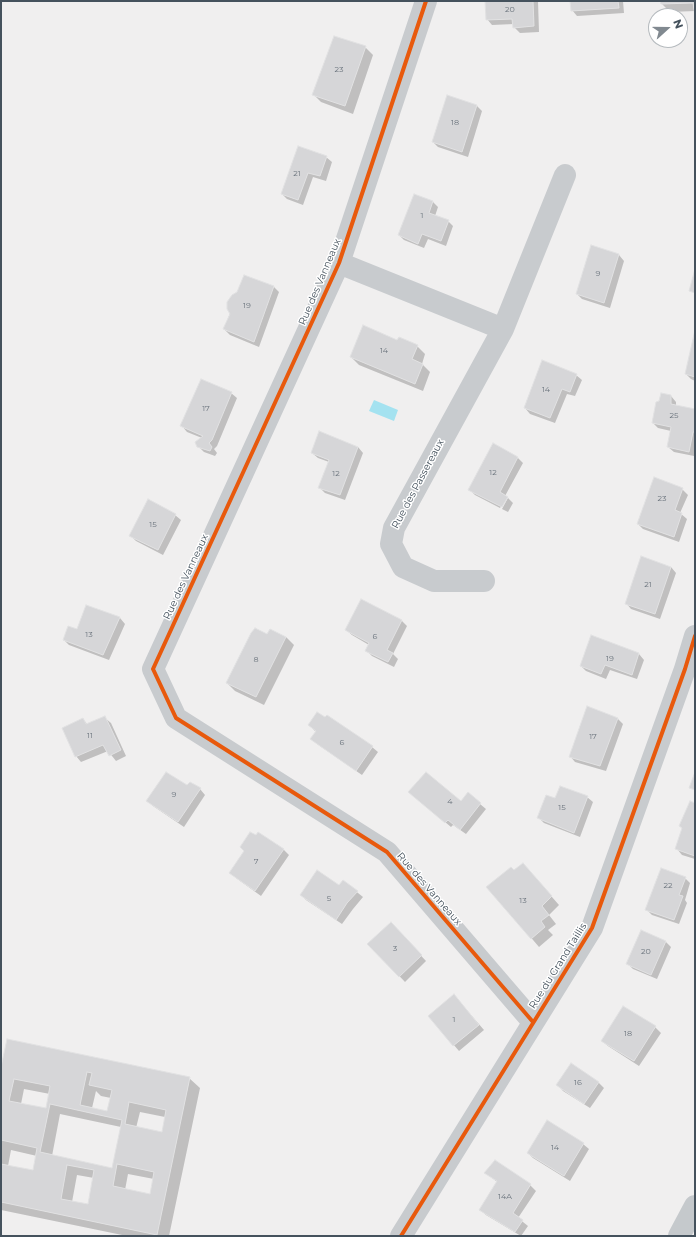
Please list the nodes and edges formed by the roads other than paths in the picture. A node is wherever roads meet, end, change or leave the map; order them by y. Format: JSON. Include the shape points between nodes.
{"nodes":[{"id":1,"x":426,"y":1,"type":"edge"},
{"id":2,"x":566,"y":175,"type":"dead end"},
{"id":3,"x":339,"y":263,"type":"junction"},
{"id":4,"x":502,"y":329,"type":"junction"},
{"id":5,"x":484,"y":581,"type":"dead end"},
{"id":6,"x":695,"y":636,"type":"edge"},
{"id":7,"x":533,"y":1022,"type":"junction"},
{"id":8,"x":695,"y":1206,"type":"edge"},
{"id":9,"x":400,"y":1236,"type":"edge"},
{"id":10,"x":679,"y":1236,"type":"edge"}],
"edges":[{"from":1,"to":3,"type":"street","name":"Rue des Vanneaux"},
{"from":2,"to":4,"type":"street","name":"Rue des Passereaux"},
{"from":3,"to":4,"type":"street"},
{"from":3,"to":7,"type":"street","name":"Rue des Vanneaux","via":[[153,669],[176,718],[387,852]]},
{"from":4,"to":5,"type":"street","name":"Rue des Passereaux","via":[[394,528],[391,544],[403,568],[434,581]]},
{"from":6,"to":7,"type":"street","name":"Rue du Grand Taillis","via":[[592,928]]},
{"from":7,"to":9,"type":"street","name":"Rue du Grand Taillis"},
{"from":8,"to":10,"type":"main road"}]}
